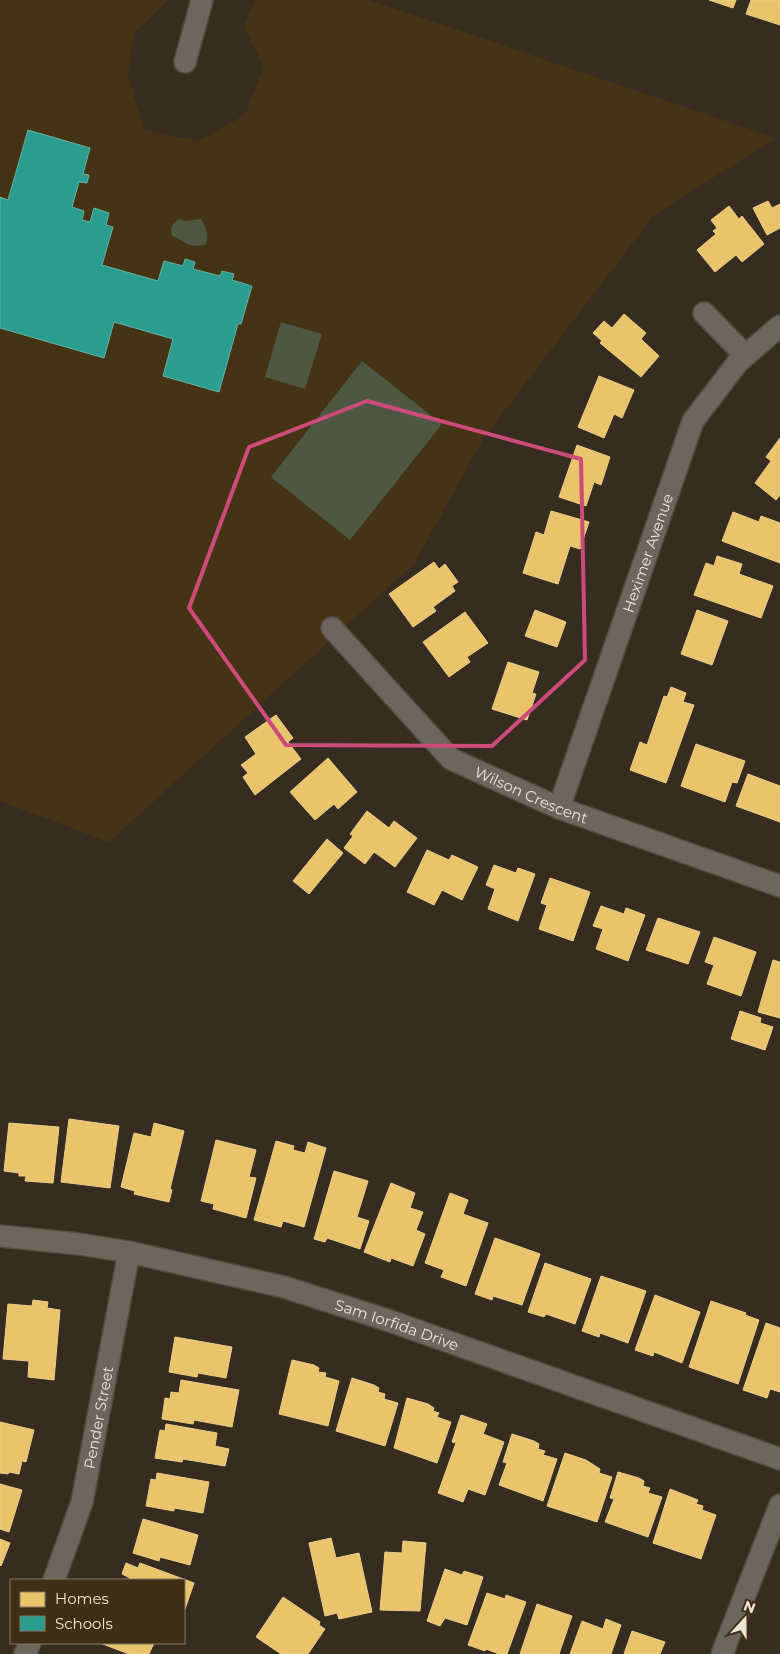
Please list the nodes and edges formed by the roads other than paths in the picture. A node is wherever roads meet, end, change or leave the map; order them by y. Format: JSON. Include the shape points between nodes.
{"nodes":[{"id":1,"x":202,"y":0,"type":"edge"},
{"id":2,"x":185,"y":62,"type":"dead end"},
{"id":3,"x":704,"y":314,"type":"dead end"},
{"id":4,"x":780,"y":326,"type":"edge"},
{"id":5,"x":745,"y":355,"type":"junction"},
{"id":6,"x":332,"y":628,"type":"dead end"},
{"id":7,"x":559,"y":808,"type":"junction"},
{"id":8,"x":780,"y":886,"type":"edge"},
{"id":9,"x":0,"y":1236,"type":"edge"},
{"id":10,"x":129,"y":1252,"type":"junction"},
{"id":11,"x":780,"y":1459,"type":"edge"},
{"id":12,"x":780,"y":1505,"type":"edge"},
{"id":13,"x":54,"y":1579,"type":"edge"},
{"id":14,"x":722,"y":1654,"type":"edge"}],
"edges":[{"from":1,"to":2,"type":"street"},
{"from":3,"to":5,"type":"street"},
{"from":4,"to":5,"type":"street","name":"Heximer Avenue"},
{"from":5,"to":7,"type":"street","name":"Heximer Avenue","via":[[692,422]]},
{"from":6,"to":7,"type":"street","name":"Wilson Crescent","via":[[451,759]]},
{"from":7,"to":8,"type":"street","name":"Wilson Crescent"},
{"from":9,"to":10,"type":"street","name":"Sam Iorfida Drive"},
{"from":10,"to":11,"type":"street","name":"Sam Iorfida Drive","via":[[284,1287],[338,1303]]},
{"from":10,"to":13,"type":"street","name":"Pender Street","via":[[82,1502]]},
{"from":12,"to":14,"type":"street"}]}
